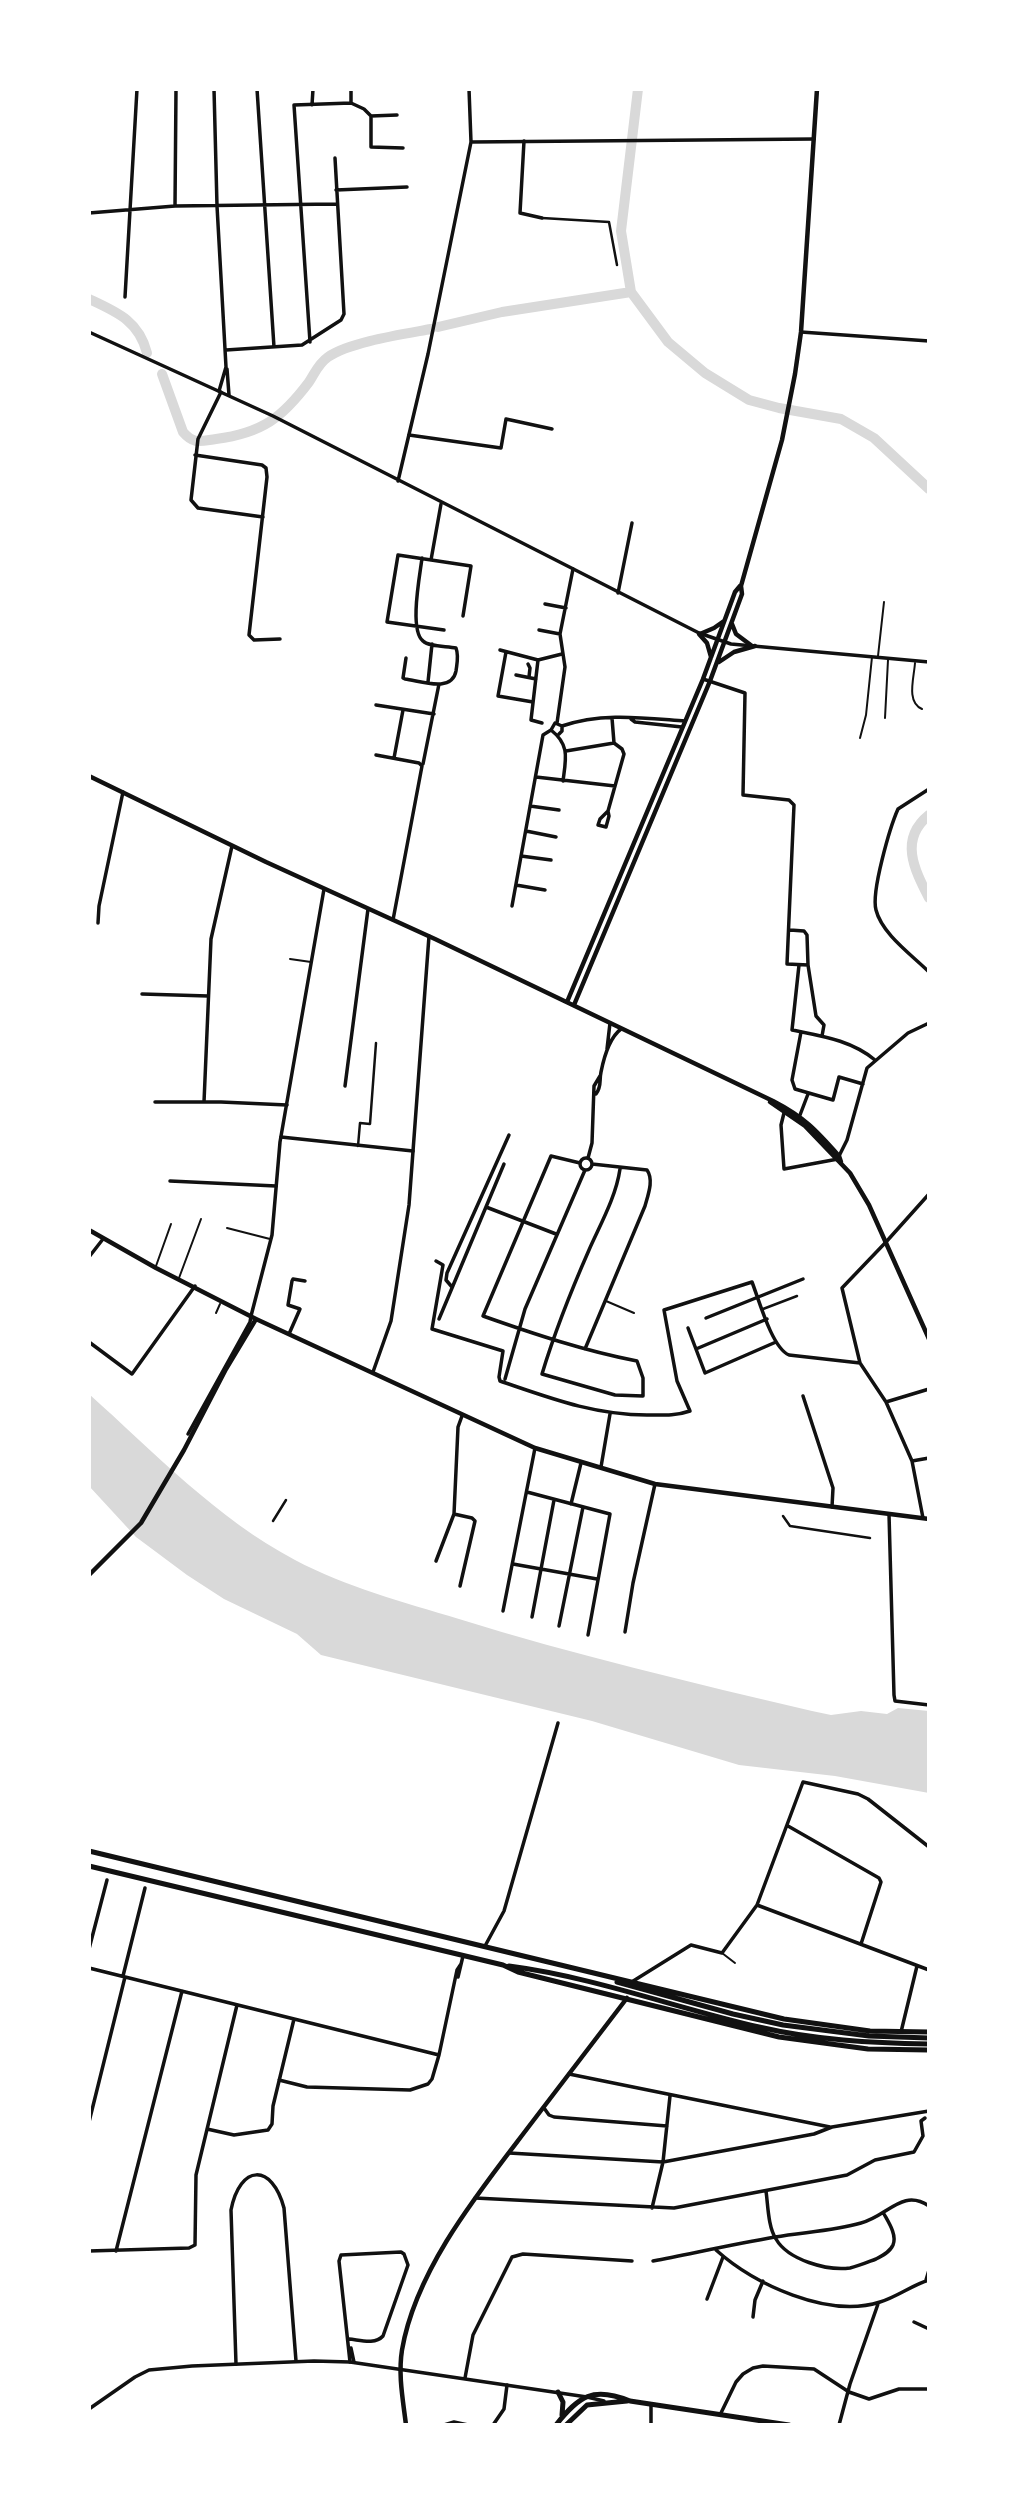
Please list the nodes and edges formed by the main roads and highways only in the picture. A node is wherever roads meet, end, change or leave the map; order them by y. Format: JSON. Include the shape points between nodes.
{"nodes":[{"id":1,"x":817,"y":89,"type":"edge"},
{"id":2,"x":741,"y":586,"type":"junction"},
{"id":3,"x":725,"y":620,"type":"junction"},
{"id":4,"x":732,"y":622,"type":"junction"},
{"id":5,"x":711,"y":658,"type":"junction"},
{"id":6,"x":716,"y":665,"type":"junction"},
{"id":7,"x":89,"y":776,"type":"edge"},
{"id":8,"x":567,"y":1002,"type":"junction"},
{"id":9,"x":573,"y":1005,"type":"junction"},
{"id":10,"x":769,"y":1101,"type":"junction"},
{"id":11,"x":839,"y":1159,"type":"junction"},
{"id":12,"x":89,"y":1230,"type":"edge"},
{"id":13,"x":256,"y":1319,"type":"junction"},
{"id":14,"x":929,"y":1339,"type":"edge"},
{"id":15,"x":926,"y":1518,"type":"edge"},
{"id":16,"x":89,"y":1575,"type":"edge"},
{"id":17,"x":89,"y":1851,"type":"edge"},
{"id":18,"x":89,"y":1866,"type":"edge"},
{"id":19,"x":630,"y":1990,"type":"junction"},
{"id":20,"x":898,"y":2032,"type":"junction"},
{"id":21,"x":929,"y":2032,"type":"edge"},
{"id":22,"x":929,"y":2038,"type":"edge"},
{"id":23,"x":929,"y":2044,"type":"edge"},
{"id":24,"x":895,"y":2049,"type":"junction"},
{"id":25,"x":929,"y":2050,"type":"edge"},
{"id":26,"x":558,"y":2392,"type":"road end"},
{"id":27,"x":630,"y":2401,"type":"junction"},
{"id":28,"x":561,"y":2419,"type":"junction"},
{"id":29,"x":406,"y":2425,"type":"edge"},
{"id":30,"x":556,"y":2425,"type":"edge"},
{"id":31,"x":566,"y":2425,"type":"edge"},
{"id":32,"x":789,"y":2425,"type":"edge"}],
"edges":[{"from":1,"to":2,"type":"main road","via":[[801,332],[790,405]]},
{"from":2,"to":3,"type":"main road"},
{"from":2,"to":4,"type":"main road"},
{"from":3,"to":5,"type":"main road"},
{"from":3,"to":5,"type":"main road","via":[[699,634]]},
{"from":4,"to":6,"type":"main road"},
{"from":4,"to":6,"type":"main road","via":[[734,633],[753,646]]},
{"from":5,"to":8,"type":"main road"},
{"from":6,"to":9,"type":"main road"},
{"from":7,"to":8,"type":"main road"},
{"from":8,"to":9,"type":"main road"},
{"from":9,"to":10,"type":"main road"},
{"from":10,"to":11,"type":"main road","via":[[805,1126]]},
{"from":10,"to":11,"type":"main road","via":[[800,1115]]},
{"from":11,"to":14,"type":"main road","via":[[866,1199]]},
{"from":12,"to":13,"type":"main road"},
{"from":13,"to":15,"type":"main road","via":[[462,1416],[581,1463],[655,1483]]},
{"from":13,"to":16,"type":"main road","via":[[141,1523]]},
{"from":17,"to":19,"type":"main road","via":[[571,1967]]},
{"from":18,"to":19,"type":"main road","via":[[463,1956]]},
{"from":19,"to":20,"type":"main road","via":[[784,2020]]},
{"from":19,"to":22,"type":"main road","via":[[826,2032]]},
{"from":19,"to":23,"type":"main road","via":[[792,2034]]},
{"from":19,"to":24,"type":"main road","via":[[779,2037]]},
{"from":19,"to":29,"type":"main road","via":[[475,2198],[420,2292],[400,2369]]},
{"from":20,"to":21,"type":"main road"},
{"from":20,"to":24,"type":"main road"},
{"from":24,"to":25,"type":"main road"},
{"from":26,"to":28,"type":"main road","via":[[564,2404]]},
{"from":27,"to":28,"type":"main road","via":[[609,2395],[587,2397]]},
{"from":27,"to":31,"type":"main road","via":[[592,2403]]},
{"from":27,"to":32,"type":"main road"},
{"from":28,"to":30,"type":"main road"}]}
